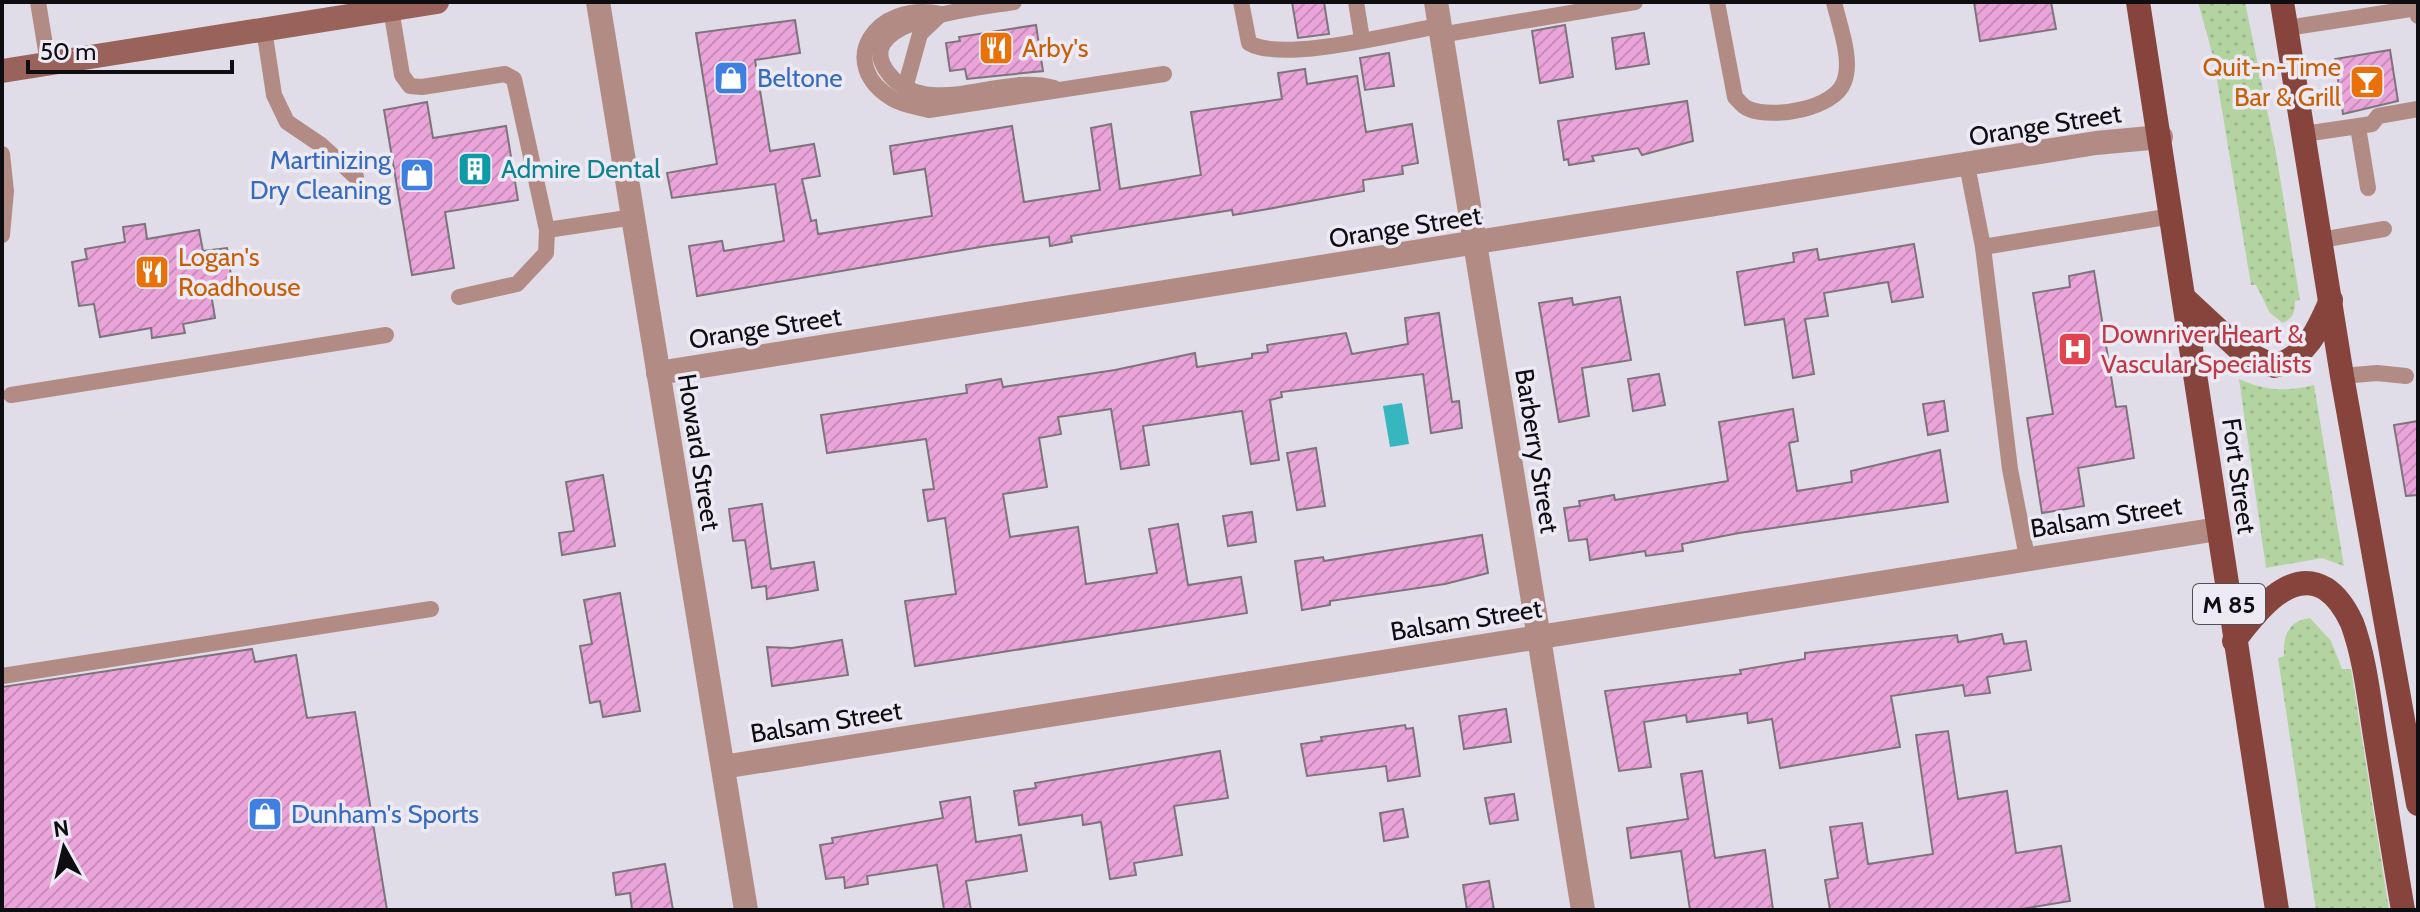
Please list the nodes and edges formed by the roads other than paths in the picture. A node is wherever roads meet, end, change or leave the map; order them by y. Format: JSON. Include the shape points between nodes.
{"nodes":[{"id":1,"x":38,"y":2,"type":"edge"},
{"id":2,"x":437,"y":2,"type":"edge"},
{"id":3,"x":598,"y":2,"type":"edge"},
{"id":4,"x":1014,"y":2,"type":"edge"},
{"id":5,"x":1241,"y":2,"type":"edge"},
{"id":6,"x":1356,"y":2,"type":"edge"},
{"id":7,"x":1717,"y":2,"type":"edge"},
{"id":8,"x":1834,"y":2,"type":"edge"},
{"id":9,"x":2138,"y":2,"type":"edge"},
{"id":10,"x":2282,"y":2,"type":"edge"},
{"id":11,"x":1625,"y":3,"type":"edge"},
{"id":12,"x":391,"y":9,"type":"junction"},
{"id":13,"x":327,"y":10,"type":"edge"},
{"id":14,"x":941,"y":14,"type":"junction"},
{"id":15,"x":2418,"y":16,"type":"edge"},
{"id":16,"x":1438,"y":21,"type":"edge"},
{"id":17,"x":2287,"y":28,"type":"junction"},
{"id":18,"x":264,"y":29,"type":"junction"},
{"id":19,"x":1362,"y":39,"type":"junction"},
{"id":20,"x":48,"y":63,"type":"junction"},
{"id":21,"x":2,"y":71,"type":"edge"},
{"id":22,"x":1164,"y":74,"type":"dead end"},
{"id":23,"x":905,"y":88,"type":"junction"},
{"id":24,"x":1062,"y":90,"type":"junction"},
{"id":25,"x":2418,"y":109,"type":"edge"},
{"id":26,"x":2358,"y":127,"type":"junction"},
{"id":27,"x":2304,"y":134,"type":"junction"},
{"id":28,"x":2161,"y":137,"type":"junction"},
{"id":29,"x":2,"y":154,"type":"edge"},
{"id":30,"x":1967,"y":165,"type":"junction"},
{"id":31,"x":356,"y":177,"type":"dead end"},
{"id":32,"x":2368,"y":188,"type":"dead end"},
{"id":33,"x":2172,"y":216,"type":"junction"},
{"id":34,"x":634,"y":217,"type":"junction"},
{"id":35,"x":2384,"y":229,"type":"dead end"},
{"id":36,"x":547,"y":230,"type":"junction"},
{"id":37,"x":2,"y":235,"type":"edge"},
{"id":38,"x":2321,"y":240,"type":"junction"},
{"id":39,"x":1474,"y":244,"type":"junction"},
{"id":40,"x":1983,"y":247,"type":"junction"},
{"id":41,"x":459,"y":297,"type":"dead end"},
{"id":42,"x":2184,"y":298,"type":"junction"},
{"id":43,"x":2331,"y":300,"type":"junction"},
{"id":44,"x":386,"y":335,"type":"dead end"},
{"id":45,"x":658,"y":373,"type":"junction"},
{"id":46,"x":2342,"y":376,"type":"junction"},
{"id":47,"x":2406,"y":376,"type":"dead end"},
{"id":48,"x":11,"y":395,"type":"dead end"},
{"id":49,"x":2218,"y":529,"type":"junction"},
{"id":50,"x":2027,"y":557,"type":"junction"},
{"id":51,"x":431,"y":609,"type":"dead end"},
{"id":52,"x":1539,"y":637,"type":"junction"},
{"id":53,"x":2234,"y":641,"type":"junction"},
{"id":54,"x":2,"y":676,"type":"edge"},
{"id":55,"x":723,"y":767,"type":"junction"},
{"id":56,"x":2418,"y":803,"type":"edge"},
{"id":57,"x":2271,"y":874,"type":"junction"},
{"id":58,"x":746,"y":910,"type":"edge"},
{"id":59,"x":1583,"y":910,"type":"edge"},
{"id":60,"x":2277,"y":910,"type":"edge"},
{"id":61,"x":2284,"y":910,"type":"edge"},
{"id":62,"x":2403,"y":910,"type":"edge"}],
"edges":[{"from":1,"to":20,"type":"lane"},
{"from":2,"to":12,"type":"main road"},
{"from":3,"to":34,"type":"street","name":"Howard Street"},
{"from":4,"to":14,"type":"lane"},
{"from":5,"to":19,"type":"lane","via":[[1249,43],[1262,51]]},
{"from":6,"to":19,"type":"lane"},
{"from":7,"to":8,"type":"lane","via":[[1735,97],[1746,108],[1764,113],[1824,105],[1837,96],[1846,79],[1847,59]]},
{"from":9,"to":28,"type":"main road","name":"Fort Street","number":"M 85"},
{"from":10,"to":17,"type":"main road"},
{"from":11,"to":16,"type":"lane"},
{"from":12,"to":13,"type":"main road"},
{"from":12,"to":36,"type":"lane","via":[[402,75],[410,86],[505,74],[514,79]]},
{"from":13,"to":18,"type":"main road"},
{"from":14,"to":23,"type":"lane","via":[[920,34]]},
{"from":14,"to":23,"type":"lane","via":[[888,36],[882,50],[885,69]]},
{"from":14,"to":24,"type":"lane","via":[[926,9],[899,13],[867,34],[870,71],[877,87],[895,100],[929,110]]},
{"from":15,"to":17,"type":"lane","via":[[2417,8]]},
{"from":16,"to":19,"type":"lane"},
{"from":16,"to":39,"type":"street","name":"Barberry Street"},
{"from":17,"to":27,"type":"main road"},
{"from":18,"to":20,"type":"main road"},
{"from":18,"to":31,"type":"lane","via":[[274,95],[287,122]]},
{"from":20,"to":21,"type":"main road"},
{"from":22,"to":24,"type":"lane"},
{"from":23,"to":24,"type":"lane","via":[[932,95],[1033,82]]},
{"from":25,"to":26,"type":"lane","via":[[2378,116],[2372,124]]},
{"from":26,"to":27,"type":"lane"},
{"from":26,"to":32,"type":"lane"},
{"from":27,"to":38,"type":"main road"},
{"from":28,"to":30,"type":"street","name":"Orange Street"},
{"from":28,"to":33,"type":"main road","name":"Fort Street","number":"M 85"},
{"from":29,"to":37,"type":"lane"},
{"from":30,"to":39,"type":"street","name":"Orange Street"},
{"from":30,"to":40,"type":"lane"},
{"from":33,"to":40,"type":"lane"},
{"from":33,"to":42,"type":"main road","name":"Fort Street","number":"M 85"},
{"from":34,"to":36,"type":"lane"},
{"from":34,"to":45,"type":"street","name":"Howard Street"},
{"from":35,"to":38,"type":"lane"},
{"from":36,"to":41,"type":"lane","via":[[546,253],[517,284]]},
{"from":38,"to":43,"type":"main road"},
{"from":39,"to":45,"type":"street","name":"Orange Street"},
{"from":39,"to":52,"type":"street","name":"Barberry Street"},
{"from":40,"to":50,"type":"lane","via":[[2010,469]]},
{"from":42,"to":43,"type":"main road","via":[[2240,350],[2274,366],[2306,349]]},
{"from":42,"to":49,"type":"main road","name":"Fort Street","number":"M 85"},
{"from":43,"to":46,"type":"main road"},
{"from":44,"to":48,"type":"lane"},
{"from":45,"to":55,"type":"street","name":"Howard Street"},
{"from":46,"to":47,"type":"lane"},
{"from":46,"to":56,"type":"main road"},
{"from":49,"to":50,"type":"street","name":"Balsam Street"},
{"from":49,"to":53,"type":"main road","name":"Fort Street","number":"M 85"},
{"from":50,"to":52,"type":"street","name":"Balsam Street"},
{"from":51,"to":54,"type":"lane"},
{"from":52,"to":55,"type":"street","name":"Balsam Street"},
{"from":52,"to":59,"type":"street","name":"Barberry Street"},
{"from":53,"to":57,"type":"main road","name":"Fort Street","number":"M 85"},
{"from":53,"to":62,"type":"main road","via":[[2260,608],[2292,587],[2324,588],[2339,600],[2351,621],[2367,687]]},
{"from":55,"to":58,"type":"street","name":"Howard Street"},
{"from":57,"to":60,"type":"main road","name":"Fort Street","number":"M 85"},
{"from":57,"to":61,"type":"main road"}]}
